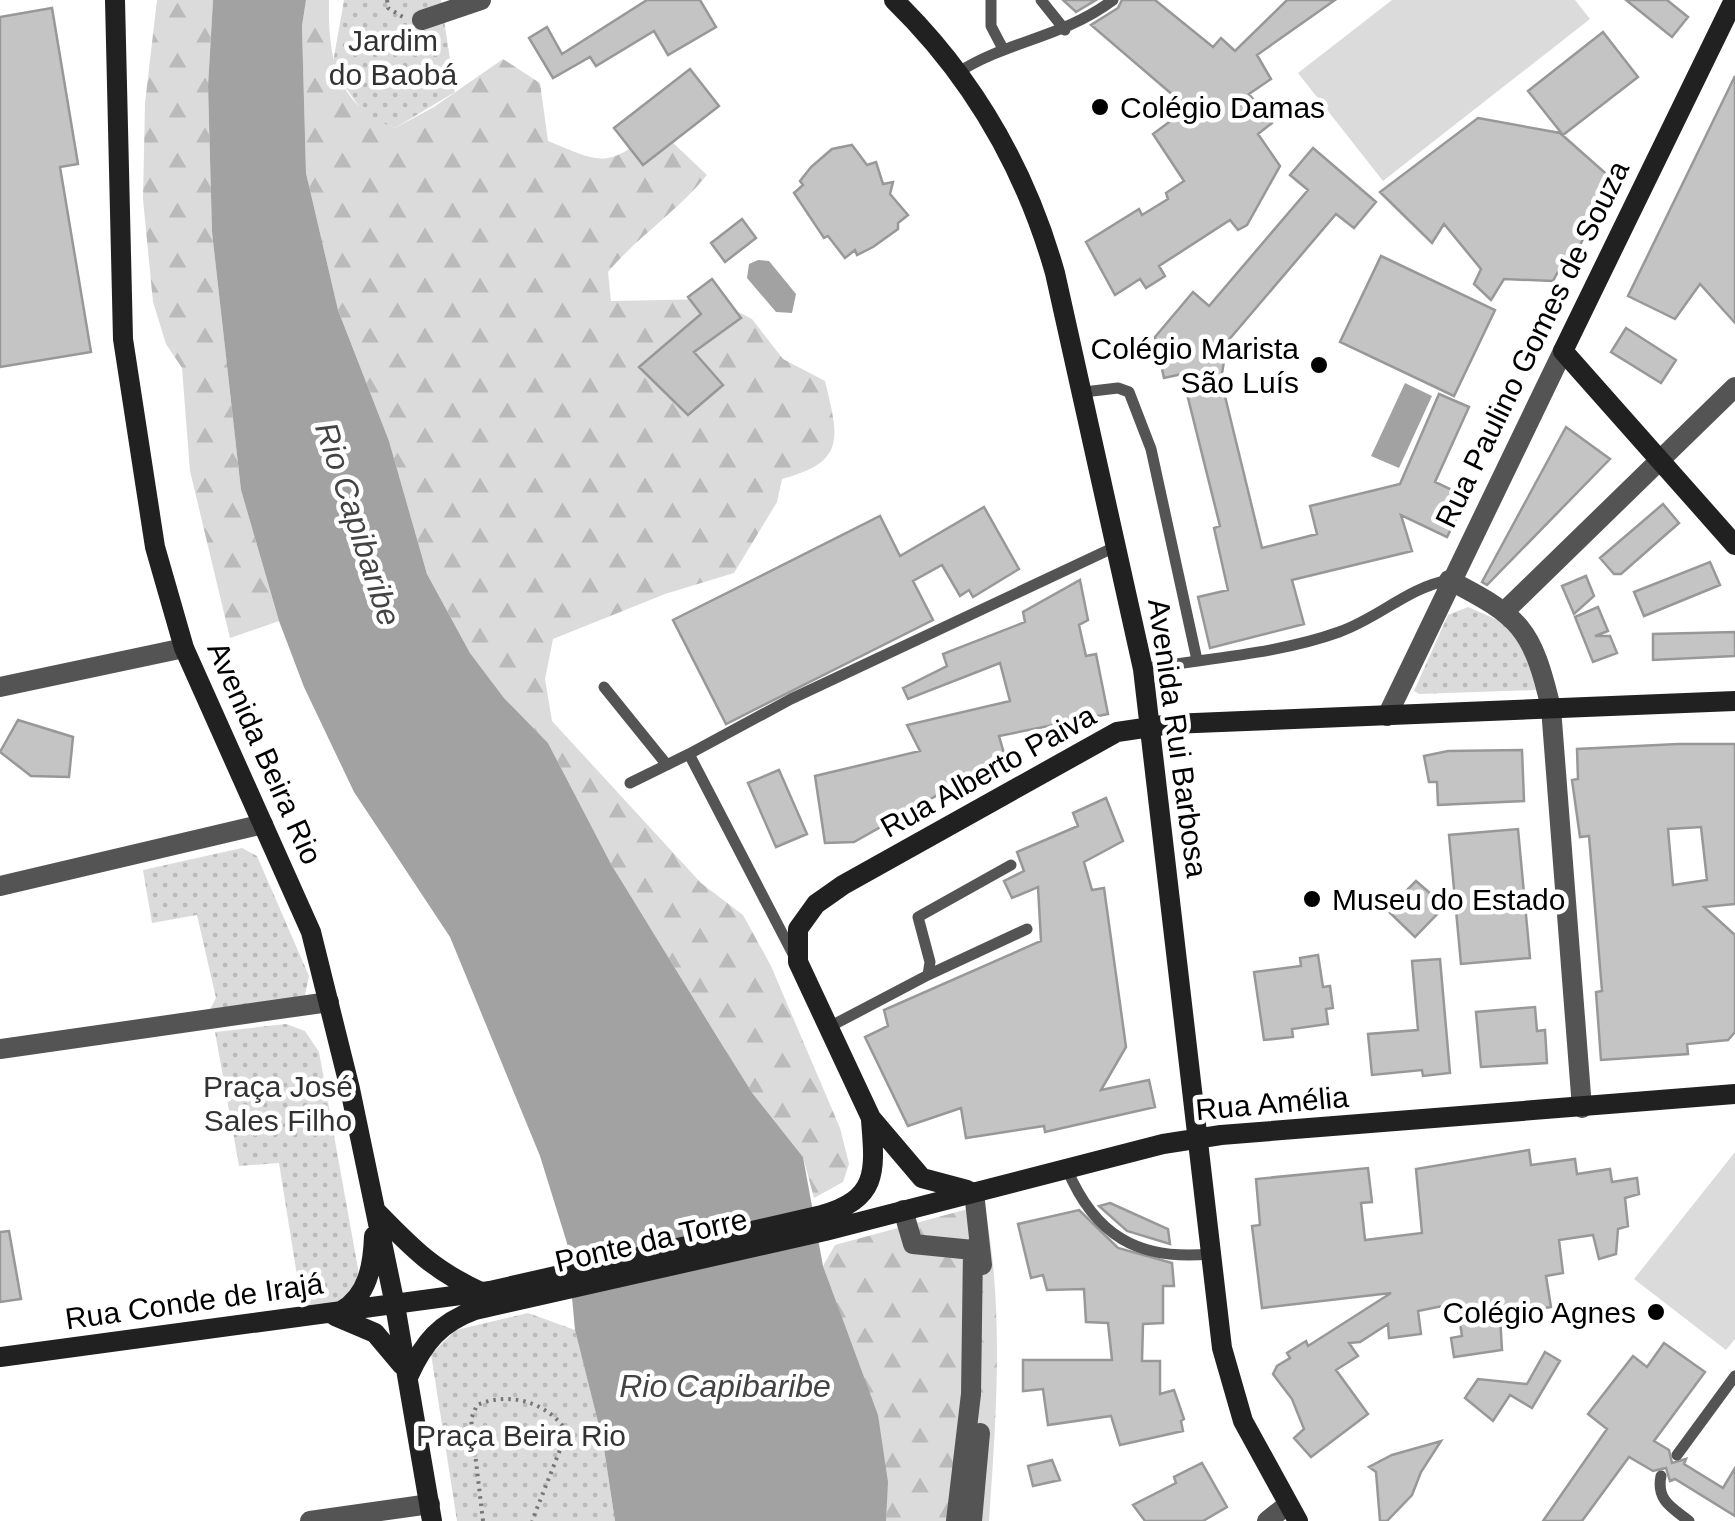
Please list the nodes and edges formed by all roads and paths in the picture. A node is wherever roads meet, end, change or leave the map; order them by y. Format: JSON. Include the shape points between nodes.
{"nodes":[{"id":1,"x":115,"y":0,"type":"edge"},
{"id":2,"x":481,"y":0,"type":"edge"},
{"id":3,"x":894,"y":0,"type":"edge"},
{"id":4,"x":991,"y":0,"type":"edge"},
{"id":5,"x":1041,"y":0,"type":"edge"},
{"id":6,"x":1112,"y":0,"type":"edge"},
{"id":7,"x":1725,"y":5,"type":"edge"},
{"id":8,"x":422,"y":20,"type":"dead end"},
{"id":9,"x":1065,"y":30,"type":"junction"},
{"id":10,"x":1002,"y":47,"type":"junction"},
{"id":11,"x":957,"y":73,"type":"junction"},
{"id":12,"x":1563,"y":350,"type":"junction"},
{"id":13,"x":1735,"y":387,"type":"edge"},
{"id":14,"x":1084,"y":392,"type":"junction"},
{"id":15,"x":1663,"y":459,"type":"junction"},
{"id":16,"x":1735,"y":544,"type":"edge"},
{"id":17,"x":1118,"y":545,"type":"junction"},
{"id":18,"x":1449,"y":580,"type":"junction"},
{"id":19,"x":1506,"y":610,"type":"junction"},
{"id":20,"x":184,"y":648,"type":"junction"},
{"id":21,"x":1197,"y":660,"type":"junction"},
{"id":22,"x":1143,"y":669,"type":"junction"},
{"id":23,"x":0,"y":687,"type":"edge"},
{"id":24,"x":604,"y":687,"type":"dead end"},
{"id":25,"x":1735,"y":701,"type":"edge"},
{"id":26,"x":1551,"y":708,"type":"junction"},
{"id":27,"x":1388,"y":716,"type":"junction"},
{"id":28,"x":1148,"y":726,"type":"junction"},
{"id":29,"x":689,"y":754,"type":"junction"},
{"id":30,"x":667,"y":765,"type":"junction"},
{"id":31,"x":630,"y":783,"type":"dead end"},
{"id":32,"x":263,"y":824,"type":"junction"},
{"id":33,"x":1011,"y":865,"type":"dead end"},
{"id":34,"x":0,"y":886,"type":"edge"},
{"id":35,"x":1026,"y":929,"type":"dead end"},
{"id":36,"x":798,"y":962,"type":"junction"},
{"id":37,"x":928,"y":975,"type":"junction"},
{"id":38,"x":330,"y":1002,"type":"junction"},
{"id":39,"x":831,"y":1026,"type":"junction"},
{"id":40,"x":0,"y":1049,"type":"edge"},
{"id":41,"x":1735,"y":1094,"type":"edge"},
{"id":42,"x":1582,"y":1108,"type":"junction"},
{"id":43,"x":871,"y":1118,"type":"junction"},
{"id":44,"x":1198,"y":1138,"type":"junction"},
{"id":45,"x":1066,"y":1168,"type":"junction"},
{"id":46,"x":974,"y":1192,"type":"junction"},
{"id":47,"x":374,"y":1210,"type":"junction"},
{"id":48,"x":903,"y":1210,"type":"junction"},
{"id":49,"x":824,"y":1223,"type":"junction"},
{"id":50,"x":1210,"y":1254,"type":"junction"},
{"id":51,"x":488,"y":1296,"type":"junction"},
{"id":52,"x":395,"y":1305,"type":"junction"},
{"id":53,"x":330,"y":1314,"type":"junction"},
{"id":54,"x":0,"y":1357,"type":"edge"},
{"id":55,"x":409,"y":1375,"type":"junction"},
{"id":56,"x":1735,"y":1376,"type":"edge"},
{"id":57,"x":1677,"y":1454,"type":"dead end"},
{"id":58,"x":1661,"y":1476,"type":"dead end"},
{"id":59,"x":431,"y":1513,"type":"edge"},
{"id":60,"x":1292,"y":1514,"type":"edge"},
{"id":61,"x":310,"y":1521,"type":"edge"},
{"id":62,"x":484,"y":1521,"type":"edge"},
{"id":63,"x":532,"y":1521,"type":"edge"},
{"id":64,"x":956,"y":1521,"type":"edge"},
{"id":65,"x":972,"y":1521,"type":"edge"},
{"id":66,"x":1267,"y":1521,"type":"edge"},
{"id":67,"x":1689,"y":1521,"type":"edge"}],
"edges":[{"from":1,"to":20,"type":"main road","name":"Avenida Beira Rio","via":[[118,252],[129,396],[155,547]]},
{"from":2,"to":8,"type":"street"},
{"from":3,"to":11,"type":"main road","name":"Avenida Rui Barbosa"},
{"from":4,"to":10,"type":"lane","via":[[991,26]]},
{"from":5,"to":9,"type":"lane"},
{"from":6,"to":9,"type":"lane"},
{"from":7,"to":12,"type":"main road","name":"Rua Paulino Gomes de Souza"},
{"from":9,"to":10,"type":"lane"},
{"from":10,"to":11,"type":"lane"},
{"from":11,"to":14,"type":"main road","name":"Avenida Rui Barbosa","via":[[996,127],[1038,212]]},
{"from":12,"to":15,"type":"main road"},
{"from":12,"to":18,"type":"street","name":"Rua Paulino Gomes de Souza"},
{"from":13,"to":15,"type":"street"},
{"from":14,"to":17,"type":"main road","name":"Avenida Rui Barbosa"},
{"from":14,"to":21,"type":"lane","via":[[1129,392],[1152,449]]},
{"from":15,"to":16,"type":"main road"},
{"from":15,"to":19,"type":"street"},
{"from":17,"to":22,"type":"main road","name":"Avenida Rui Barbosa"},
{"from":17,"to":29,"type":"lane"},
{"from":18,"to":19,"type":"street"},
{"from":18,"to":21,"type":"lane","via":[[1414,589],[1358,624],[1311,641]]},
{"from":18,"to":27,"type":"street","name":"Rua Paulino Gomes de Souza"},
{"from":19,"to":26,"type":"street","via":[[1533,646]]},
{"from":20,"to":23,"type":"street"},
{"from":20,"to":32,"type":"main road","name":"Avenida Beira Rio"},
{"from":21,"to":22,"type":"lane"},
{"from":22,"to":28,"type":"main road","name":"Avenida Rui Barbosa"},
{"from":24,"to":30,"type":"lane"},
{"from":25,"to":26,"type":"main road","name":"Rua Alberto Paiva"},
{"from":26,"to":27,"type":"main road","name":"Rua Alberto Paiva"},
{"from":26,"to":42,"type":"street"},
{"from":27,"to":28,"type":"main road","name":"Rua Alberto Paiva"},
{"from":28,"to":36,"type":"main road","name":"Rua Alberto Paiva","via":[[1117,732],[816,904],[798,930]]},
{"from":28,"to":44,"type":"main road","name":"Avenida Rui Barbosa"},
{"from":29,"to":30,"type":"lane"},
{"from":29,"to":36,"type":"lane"},
{"from":30,"to":31,"type":"lane"},
{"from":32,"to":34,"type":"street"},
{"from":32,"to":38,"type":"main road","name":"Avenida Beira Rio","via":[[311,932]]},
{"from":33,"to":37,"type":"lane","via":[[918,917]]},
{"from":35,"to":37,"type":"lane"},
{"from":36,"to":39,"type":"main road"},
{"from":37,"to":39,"type":"lane"},
{"from":38,"to":40,"type":"street"},
{"from":38,"to":47,"type":"main road","name":"Avenida Beira Rio"},
{"from":39,"to":43,"type":"main road"},
{"from":41,"to":42,"type":"main road","name":"Rua Amélia"},
{"from":42,"to":44,"type":"main road","name":"Rua Amélia"},
{"from":43,"to":46,"type":"main road","via":[[922,1178]]},
{"from":43,"to":49,"type":"main road","via":[[876,1168],[866,1188]]},
{"from":44,"to":45,"type":"main road","name":"Rua Amélia"},
{"from":44,"to":50,"type":"main road","name":"Avenida Rui Barbosa"},
{"from":45,"to":46,"type":"main road","name":"Rua Amélia"},
{"from":45,"to":50,"type":"lane","via":[[1078,1197],[1142,1252]]},
{"from":46,"to":48,"type":"main road","name":"Rua Amélia"},
{"from":46,"to":65,"type":"street","via":[[985,1326]]},
{"from":47,"to":51,"type":"main road","via":[[440,1274]]},
{"from":47,"to":52,"type":"main road","name":"Avenida Beira Rio"},
{"from":47,"to":53,"type":"main road","via":[[366,1284],[348,1307]]},
{"from":48,"to":49,"type":"main road","name":"Rua Amélia"},
{"from":48,"to":64,"type":"street","via":[[913,1244],[973,1250],[971,1394]]},
{"from":49,"to":51,"type":"main road","name":"Ponte da Torre"},
{"from":50,"to":60,"type":"main road","name":"Avenida Rui Barbosa","via":[[1231,1390]]},
{"from":51,"to":52,"type":"main road"},
{"from":51,"to":55,"type":"main road","via":[[422,1346]]},
{"from":52,"to":53,"type":"main road","name":"Rua Conde de Irajá"},
{"from":52,"to":55,"type":"main road","name":"Avenida Beira Rio"},
{"from":53,"to":54,"type":"main road","name":"Rua Conde de Irajá"},
{"from":53,"to":55,"type":"main road","via":[[375,1333]]},
{"from":55,"to":59,"type":"main road","name":"Avenida Beira Rio"},
{"from":56,"to":57,"type":"lane"},
{"from":58,"to":67,"type":"lane","via":[[1665,1503]]},
{"from":59,"to":61,"type":"street"},
{"from":60,"to":66,"type":"street"},
{"from":62,"to":63,"type":"path","via":[[472,1419],[477,1405],[494,1398],[528,1402],[558,1416],[567,1432]]}]}
